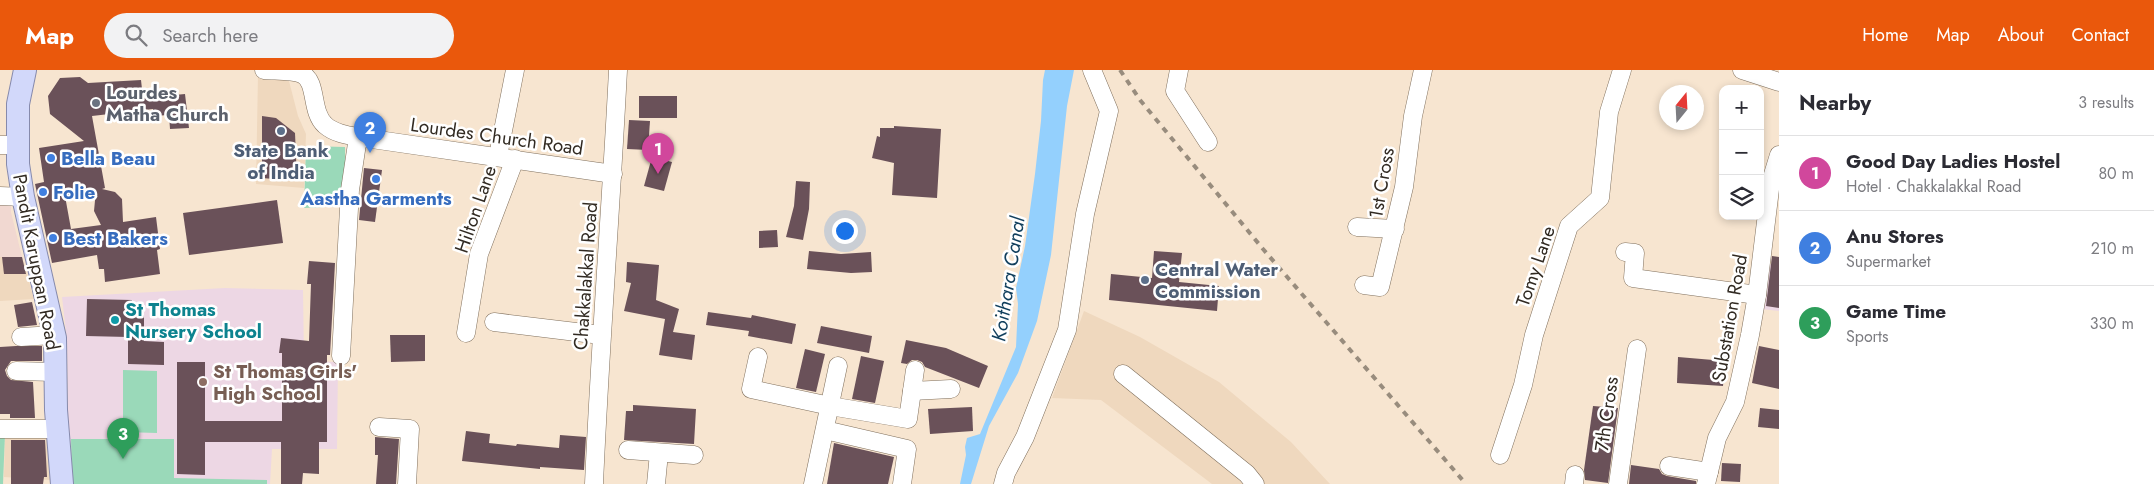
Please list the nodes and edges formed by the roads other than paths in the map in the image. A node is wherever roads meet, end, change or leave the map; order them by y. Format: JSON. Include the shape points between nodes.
{"nodes":[{"id":1,"x":25,"y":70,"type":"edge"},
{"id":2,"x":264,"y":70,"type":"edge"},
{"id":3,"x":515,"y":70,"type":"edge"},
{"id":4,"x":618,"y":70,"type":"edge"},
{"id":5,"x":1092,"y":70,"type":"edge"},
{"id":6,"x":1179,"y":70,"type":"edge"},
{"id":7,"x":1422,"y":70,"type":"edge"},
{"id":8,"x":1622,"y":70,"type":"edge"},
{"id":9,"x":1742,"y":70,"type":"edge"},
{"id":10,"x":312,"y":74,"type":"edge"},
{"id":11,"x":1779,"y":82,"type":"edge"},
{"id":12,"x":358,"y":138,"type":"junction"},
{"id":13,"x":1208,"y":142,"type":"dead end"},
{"id":14,"x":9,"y":145,"type":"edge"},
{"id":15,"x":1779,"y":155,"type":"edge"},
{"id":16,"x":507,"y":158,"type":"junction"},
{"id":17,"x":613,"y":174,"type":"junction"},
{"id":18,"x":0,"y":196,"type":"edge"},
{"id":19,"x":23,"y":197,"type":"junction"},
{"id":20,"x":1357,"y":228,"type":"dead end"},
{"id":21,"x":1395,"y":229,"type":"junction"},
{"id":22,"x":1625,"y":252,"type":"dead end"},
{"id":23,"x":1364,"y":285,"type":"dead end"},
{"id":24,"x":1757,"y":295,"type":"junction"},
{"id":25,"x":494,"y":322,"type":"dead end"},
{"id":26,"x":466,"y":333,"type":"dead end"},
{"id":27,"x":601,"y":334,"type":"junction"},
{"id":28,"x":54,"y":335,"type":"junction"},
{"id":29,"x":21,"y":337,"type":"dead end"},
{"id":30,"x":1637,"y":349,"type":"dead end"},
{"id":31,"x":341,"y":356,"type":"dead end"},
{"id":32,"x":758,"y":357,"type":"dead end"},
{"id":33,"x":838,"y":366,"type":"dead end"},
{"id":34,"x":915,"y":370,"type":"dead end"},
{"id":35,"x":16,"y":371,"type":"dead end"},
{"id":36,"x":55,"y":372,"type":"junction"},
{"id":37,"x":1123,"y":374,"type":"dead end"},
{"id":38,"x":951,"y":389,"type":"dead end"},
{"id":39,"x":912,"y":391,"type":"junction"},
{"id":40,"x":830,"y":406,"type":"junction"},
{"id":41,"x":379,"y":427,"type":"dead end"},
{"id":42,"x":0,"y":429,"type":"edge"},
{"id":43,"x":57,"y":429,"type":"junction"},
{"id":44,"x":826,"y":430,"type":"junction"},
{"id":45,"x":628,"y":450,"type":"dead end"},
{"id":46,"x":659,"y":453,"type":"junction"},
{"id":47,"x":694,"y":455,"type":"dead end"},
{"id":48,"x":1500,"y":455,"type":"dead end"},
{"id":49,"x":1670,"y":466,"type":"dead end"},
{"id":50,"x":1708,"y":478,"type":"edge"},
{"id":51,"x":62,"y":484,"type":"edge"},
{"id":52,"x":407,"y":484,"type":"edge"},
{"id":53,"x":594,"y":484,"type":"edge"},
{"id":54,"x":656,"y":484,"type":"edge"},
{"id":55,"x":813,"y":484,"type":"edge"},
{"id":56,"x":902,"y":484,"type":"edge"},
{"id":57,"x":1003,"y":484,"type":"edge"},
{"id":58,"x":1255,"y":484,"type":"edge"},
{"id":59,"x":1618,"y":484,"type":"edge"}],
"edges":[{"from":1,"to":14,"type":"main road","name":"Pandit Karuppan Road"},
{"from":2,"to":10,"type":"street","name":"Lourdes Church Road"},
{"from":3,"to":16,"type":"street","name":"Hilton Lane"},
{"from":4,"to":17,"type":"street","name":"Chakkalakkal Road"},
{"from":5,"to":57,"type":"street","via":[[1108,111],[1085,214],[1067,330]]},
{"from":6,"to":13,"type":"street","via":[[1175,91]]},
{"from":7,"to":21,"type":"street","name":"1st Cross"},
{"from":8,"to":48,"type":"street","name":"Tomy Lane","via":[[1609,112],[1600,198],[1569,226]]},
{"from":9,"to":11,"type":"street"},
{"from":10,"to":12,"type":"street","name":"Lourdes Church Road","via":[[314,105],[324,124],[339,133]]},
{"from":12,"to":16,"type":"street","name":"Lourdes Church Road"},
{"from":12,"to":31,"type":"street","via":[[350,190]]},
{"from":14,"to":19,"type":"main road","name":"Pandit Karuppan Road"},
{"from":15,"to":24,"type":"street","name":"Substation Road","via":[[1771,181]]},
{"from":16,"to":17,"type":"street","name":"Lourdes Church Road"},
{"from":16,"to":26,"type":"street","name":"Hilton Lane","via":[[479,254]]},
{"from":17,"to":27,"type":"street","name":"Chakkalakkal Road"},
{"from":18,"to":19,"type":"street"},
{"from":19,"to":28,"type":"main road","name":"Pandit Karuppan Road"},
{"from":20,"to":21,"type":"street"},
{"from":21,"to":23,"type":"street","name":"1st Cross","via":[[1380,286]]},
{"from":22,"to":24,"type":"street","via":[[1635,253],[1633,278]]},
{"from":24,"to":50,"type":"street","name":"Substation Road","via":[[1735,402],[1717,438]]},
{"from":25,"to":27,"type":"street"},
{"from":27,"to":53,"type":"street","name":"Chakkalakkal Road"},
{"from":28,"to":29,"type":"street"},
{"from":28,"to":36,"type":"main road","name":"Pandit Karuppan Road"},
{"from":30,"to":59,"type":"street","name":"7th Cross"},
{"from":32,"to":40,"type":"street","via":[[752,389]]},
{"from":33,"to":40,"type":"street"},
{"from":34,"to":39,"type":"street"},
{"from":35,"to":36,"type":"street"},
{"from":36,"to":43,"type":"main road","name":"Pandit Karuppan Road"},
{"from":37,"to":58,"type":"street","via":[[1247,474]]},
{"from":38,"to":39,"type":"street"},
{"from":39,"to":40,"type":"street","via":[[908,419]]},
{"from":40,"to":44,"type":"street"},
{"from":41,"to":52,"type":"street","via":[[410,430]]},
{"from":42,"to":43,"type":"street"},
{"from":43,"to":51,"type":"main road","name":"Pandit Karuppan Road"},
{"from":44,"to":55,"type":"street"},
{"from":44,"to":56,"type":"street","via":[[907,448]]},
{"from":45,"to":46,"type":"street"},
{"from":46,"to":47,"type":"street"},
{"from":46,"to":54,"type":"street"},
{"from":49,"to":50,"type":"street"}]}
